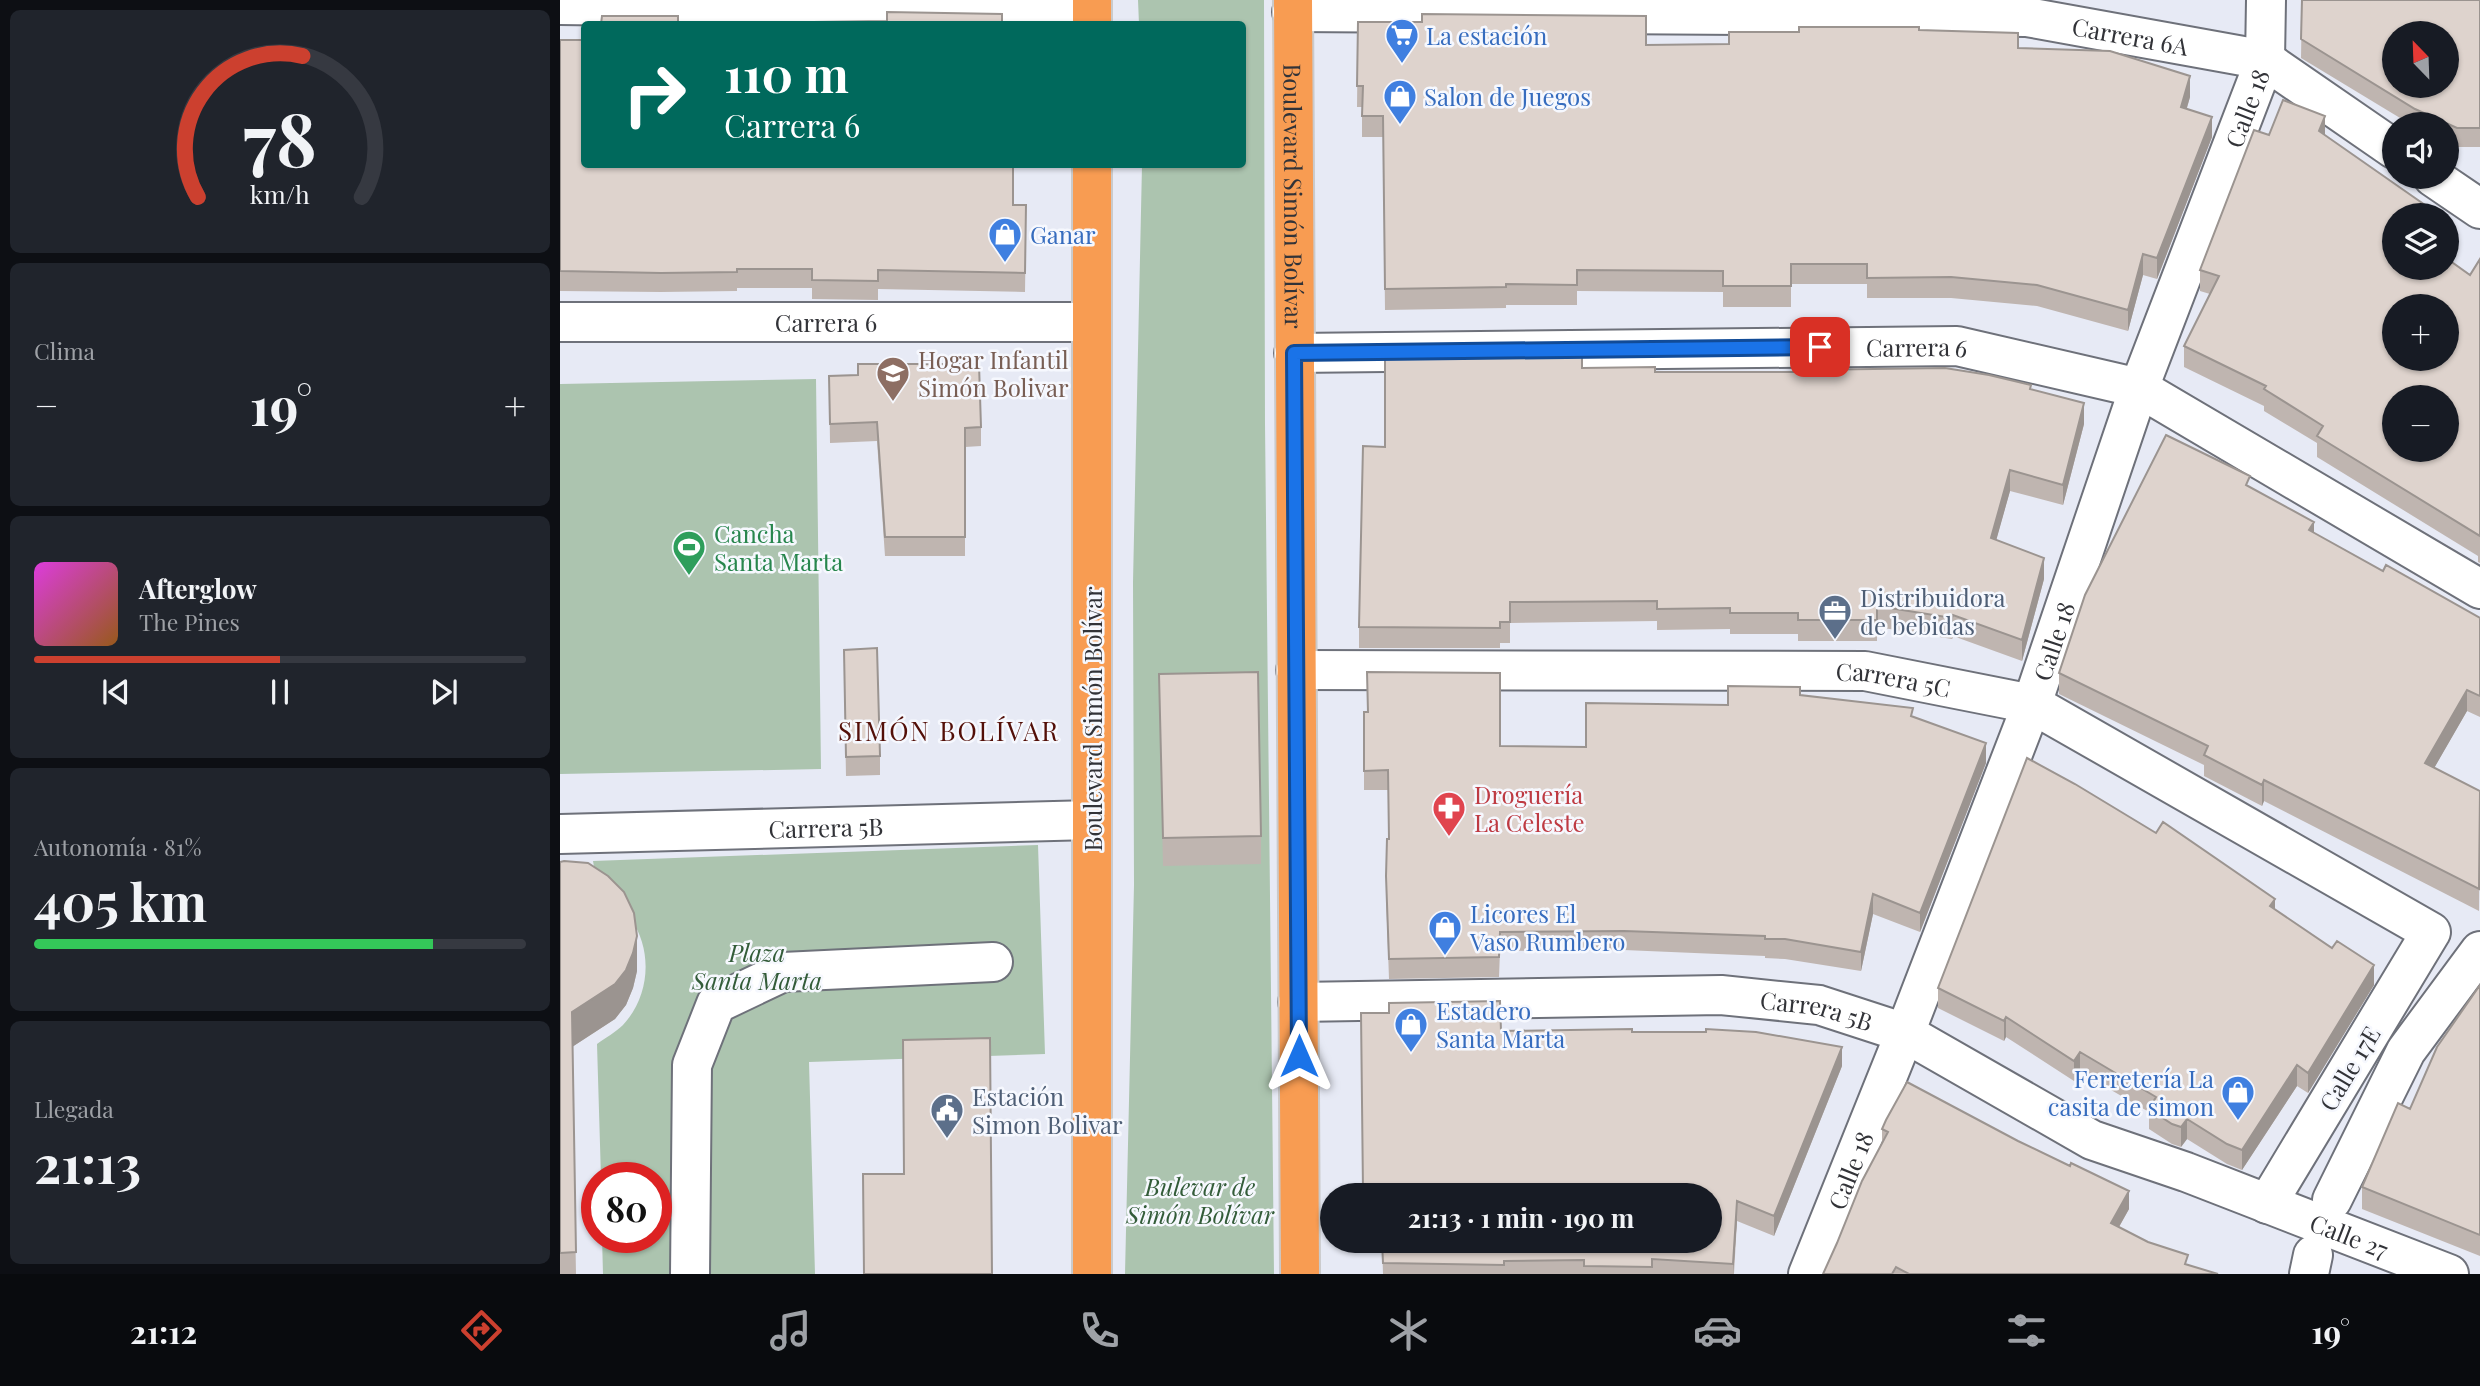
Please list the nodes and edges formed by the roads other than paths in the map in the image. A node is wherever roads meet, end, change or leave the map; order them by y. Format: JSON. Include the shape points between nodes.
{"nodes":[{"id":1,"x":2266,"y":0,"type":"edge"},
{"id":2,"x":560,"y":5,"type":"edge"},
{"id":3,"x":1293,"y":6,"type":"edge"},
{"id":4,"x":1092,"y":12,"type":"edge"},
{"id":5,"x":2265,"y":60,"type":"junction"},
{"id":6,"x":2382,"y":141,"type":"edge"},
{"id":7,"x":1092,"y":168,"type":"edge"},
{"id":8,"x":2451,"y":189,"type":"edge"},
{"id":9,"x":2480,"y":209,"type":"edge"},
{"id":10,"x":560,"y":322,"type":"edge"},
{"id":11,"x":1092,"y":322,"type":"junction"},
{"id":12,"x":1294,"y":353,"type":"junction"},
{"id":13,"x":2139,"y":388,"type":"junction"},
{"id":14,"x":2480,"y":589,"type":"edge"},
{"id":15,"x":1296,"y":670,"type":"junction"},
{"id":16,"x":2032,"y":704,"type":"junction"},
{"id":17,"x":1093,"y":820,"type":"junction"},
{"id":18,"x":560,"y":834,"type":"edge"},
{"id":19,"x":2431,"y":932,"type":"joint"},
{"id":20,"x":2480,"y":951,"type":"edge"},
{"id":21,"x":993,"y":962,"type":"dead end"},
{"id":22,"x":1298,"y":1002,"type":"junction"},
{"id":23,"x":1905,"y":1032,"type":"junction"},
{"id":24,"x":2332,"y":1200,"type":"dead end"},
{"id":25,"x":2278,"y":1208,"type":"junction"},
{"id":26,"x":690,"y":1274,"type":"edge"},
{"id":27,"x":1092,"y":1274,"type":"edge"},
{"id":28,"x":1300,"y":1274,"type":"edge"},
{"id":29,"x":1808,"y":1274,"type":"edge"},
{"id":30,"x":2449,"y":1274,"type":"edge"}],
"edges":[{"from":1,"to":5,"type":"street","name":"Calle 18"},
{"from":2,"to":4,"type":"street"},
{"from":3,"to":5,"type":"street","name":"Carrera 6A","via":[[2027,17]]},
{"from":3,"to":12,"type":"highway","name":"Boulevard Simón Bolívar"},
{"from":5,"to":6,"type":"street","name":"Carrera 6A"},
{"from":5,"to":13,"type":"street","name":"Calle 18"},
{"from":7,"to":11,"type":"highway","name":"Boulevard Simón Bolívar"},
{"from":8,"to":9,"type":"street"},
{"from":10,"to":11,"type":"street","name":"Carrera 6"},
{"from":11,"to":17,"type":"highway","name":"Boulevard Simón Bolívar"},
{"from":12,"to":13,"type":"street","name":"Carrera 6","via":[[1957,346]]},
{"from":12,"to":15,"type":"highway","name":"Boulevard Simón Bolívar"},
{"from":13,"to":14,"type":"street","name":"Carrera 6"},
{"from":13,"to":16,"type":"street","name":"Calle 18"},
{"from":15,"to":16,"type":"street","name":"Carrera 5C","via":[[1865,671]]},
{"from":15,"to":22,"type":"highway","name":"Boulevard Simón Bolívar"},
{"from":16,"to":19,"type":"street","name":"Carrera 5C"},
{"from":16,"to":23,"type":"street","name":"Calle 18"},
{"from":17,"to":18,"type":"street","name":"Carrera 5B"},
{"from":17,"to":27,"type":"highway","name":"Boulevard Simón Bolívar"},
{"from":19,"to":25,"type":"street","name":"Calle 17E"},
{"from":20,"to":24,"type":"street","name":"Calle 17E","via":[[2406,1051]]},
{"from":21,"to":26,"type":"street","via":[[783,972],[716,1003],[691,1065]]},
{"from":22,"to":23,"type":"street","name":"Carrera 5B","via":[[1721,995],[1819,1005]]},
{"from":22,"to":28,"type":"highway","name":"Boulevard Simón Bolívar"},
{"from":23,"to":25,"type":"street","name":"Carrera 5B","via":[[2092,1140]]},
{"from":23,"to":29,"type":"street","name":"Calle 18"},
{"from":25,"to":30,"type":"street","name":"Calle 27"}]}
